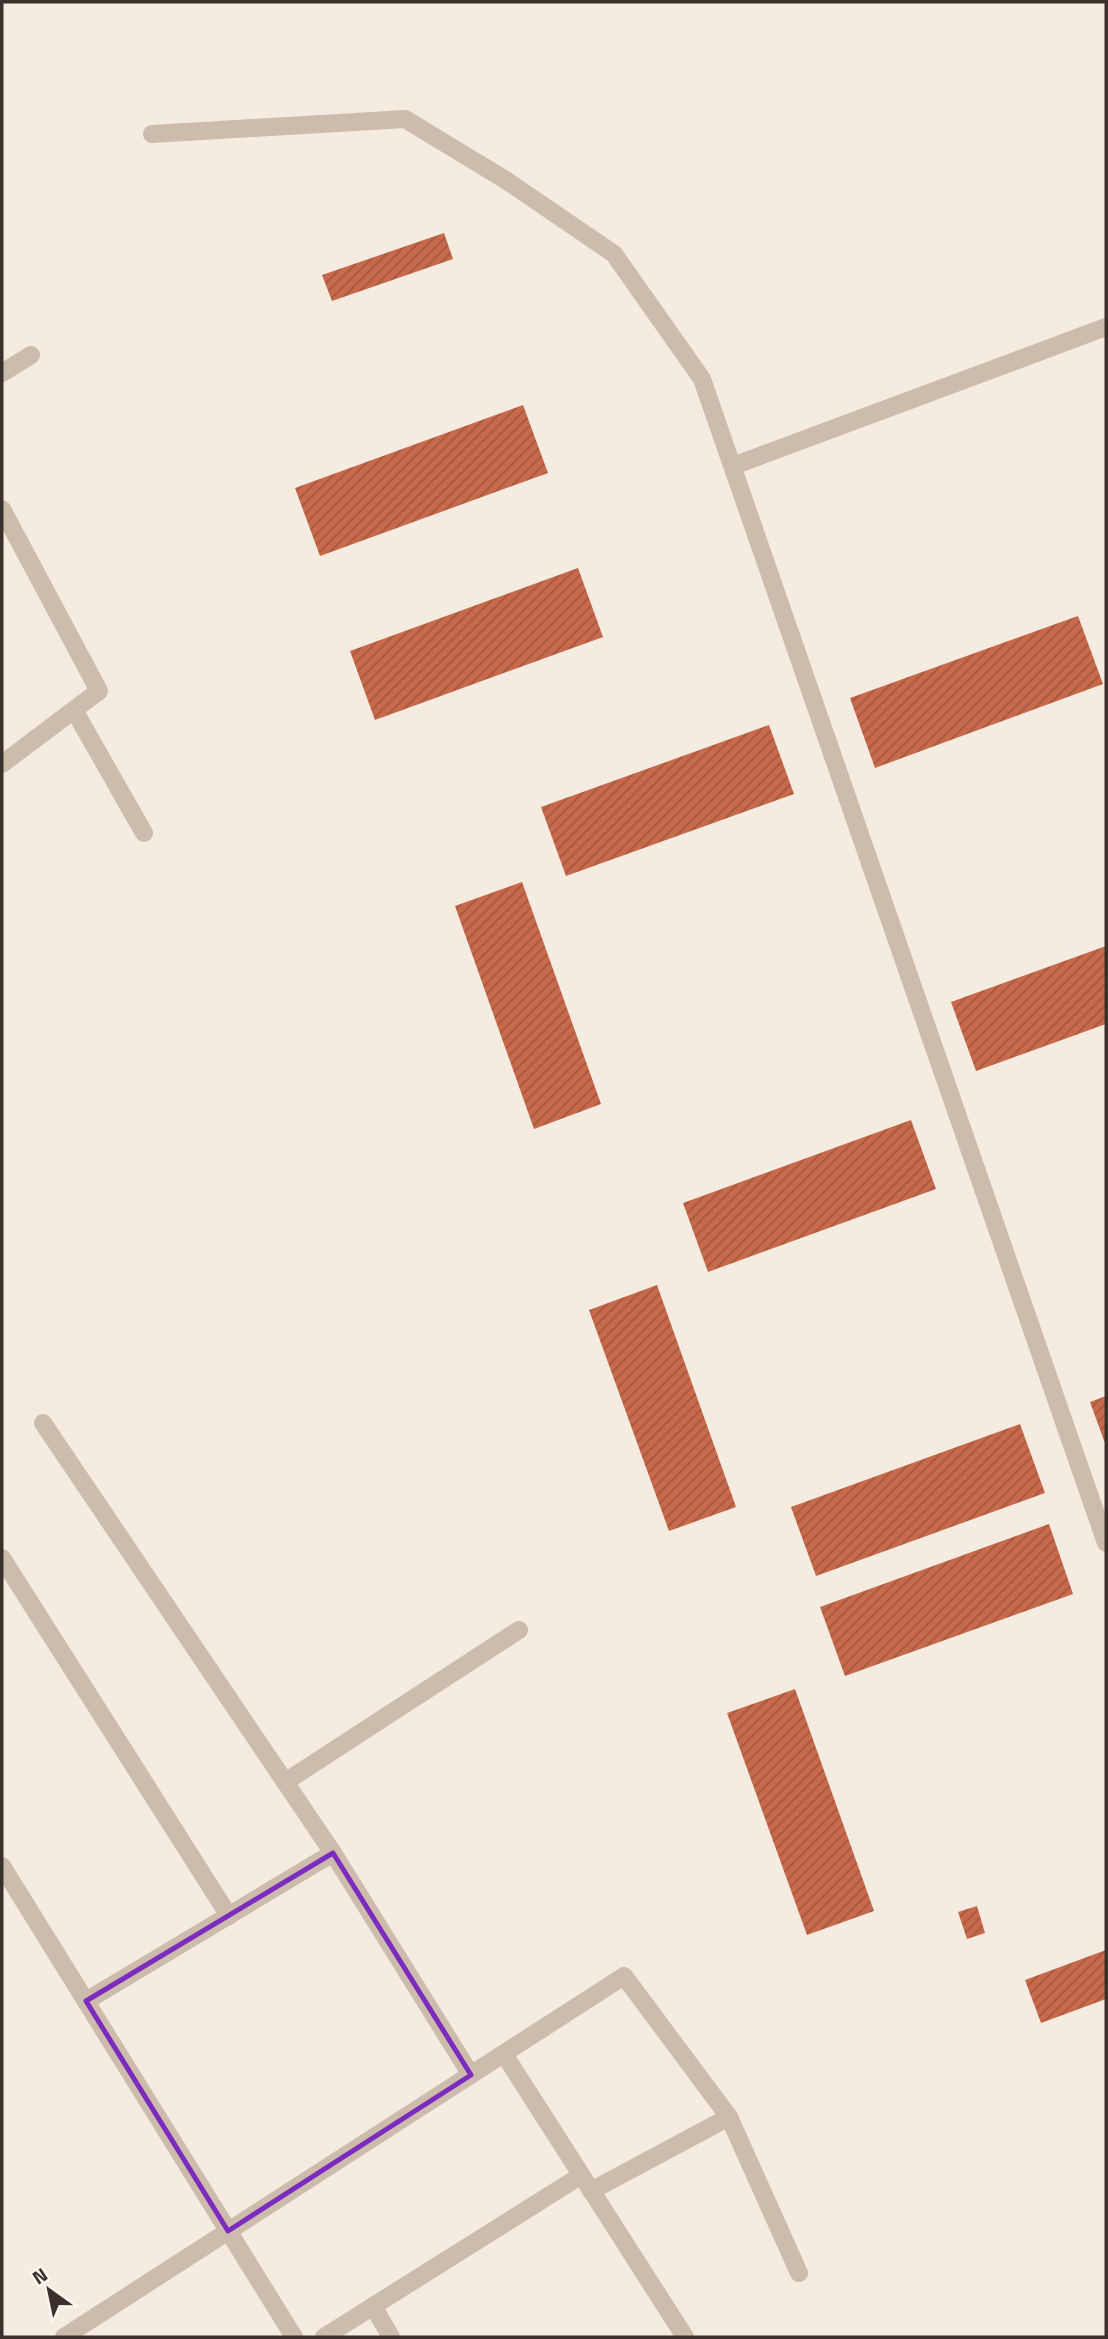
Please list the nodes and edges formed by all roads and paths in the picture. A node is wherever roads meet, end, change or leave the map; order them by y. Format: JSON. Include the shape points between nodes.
{"nodes":[{"id":1,"x":152,"y":134,"type":"dead end"},
{"id":2,"x":1106,"y":327,"type":"edge"},
{"id":3,"x":31,"y":355,"type":"dead end"},
{"id":4,"x":2,"y":373,"type":"edge"},
{"id":5,"x":733,"y":466,"type":"junction"},
{"id":6,"x":2,"y":509,"type":"edge"},
{"id":7,"x":74,"y":710,"type":"junction"},
{"id":8,"x":2,"y":764,"type":"edge"},
{"id":9,"x":144,"y":833,"type":"dead end"},
{"id":10,"x":43,"y":1423,"type":"dead end"},
{"id":11,"x":1106,"y":1543,"type":"edge"},
{"id":12,"x":2,"y":1558,"type":"edge"},
{"id":13,"x":8,"y":1581,"type":"edge"},
{"id":14,"x":519,"y":1630,"type":"dead end"},
{"id":15,"x":285,"y":1782,"type":"junction"},
{"id":16,"x":333,"y":1853,"type":"junction"},
{"id":17,"x":2,"y":1866,"type":"edge"},
{"id":18,"x":229,"y":1916,"type":"junction"},
{"id":19,"x":86,"y":2001,"type":"junction"},
{"id":20,"x":503,"y":2054,"type":"junction"},
{"id":21,"x":471,"y":2075,"type":"junction"},
{"id":22,"x":729,"y":2117,"type":"junction"},
{"id":23,"x":580,"y":2176,"type":"junction"},
{"id":24,"x":591,"y":2191,"type":"junction"},
{"id":25,"x":229,"y":2231,"type":"junction"},
{"id":26,"x":799,"y":2273,"type":"dead end"},
{"id":27,"x":373,"y":2306,"type":"junction"},
{"id":28,"x":64,"y":2337,"type":"edge"},
{"id":29,"x":295,"y":2337,"type":"edge"},
{"id":30,"x":324,"y":2337,"type":"edge"},
{"id":31,"x":391,"y":2337,"type":"edge"},
{"id":32,"x":685,"y":2337,"type":"edge"}],
"edges":[{"from":1,"to":5,"type":"street","via":[[405,119],[614,254],[702,379]]},
{"from":2,"to":5,"type":"street"},
{"from":3,"to":4,"type":"street"},
{"from":5,"to":11,"type":"street"},
{"from":6,"to":7,"type":"street","via":[[99,691]]},
{"from":7,"to":8,"type":"street"},
{"from":7,"to":9,"type":"street"},
{"from":10,"to":15,"type":"street"},
{"from":12,"to":13,"type":"street"},
{"from":13,"to":18,"type":"street"},
{"from":14,"to":15,"type":"street"},
{"from":15,"to":16,"type":"street"},
{"from":16,"to":18,"type":"street"},
{"from":16,"to":21,"type":"street"},
{"from":17,"to":19,"type":"street"},
{"from":18,"to":19,"type":"street"},
{"from":19,"to":25,"type":"street"},
{"from":20,"to":21,"type":"street"},
{"from":20,"to":22,"type":"street","via":[[624,1976]]},
{"from":20,"to":23,"type":"street"},
{"from":21,"to":25,"type":"street"},
{"from":22,"to":24,"type":"street"},
{"from":22,"to":26,"type":"street"},
{"from":23,"to":24,"type":"street"},
{"from":23,"to":27,"type":"street"},
{"from":24,"to":32,"type":"street"},
{"from":25,"to":28,"type":"street"},
{"from":25,"to":29,"type":"street"},
{"from":27,"to":30,"type":"street"},
{"from":27,"to":31,"type":"street"}]}
